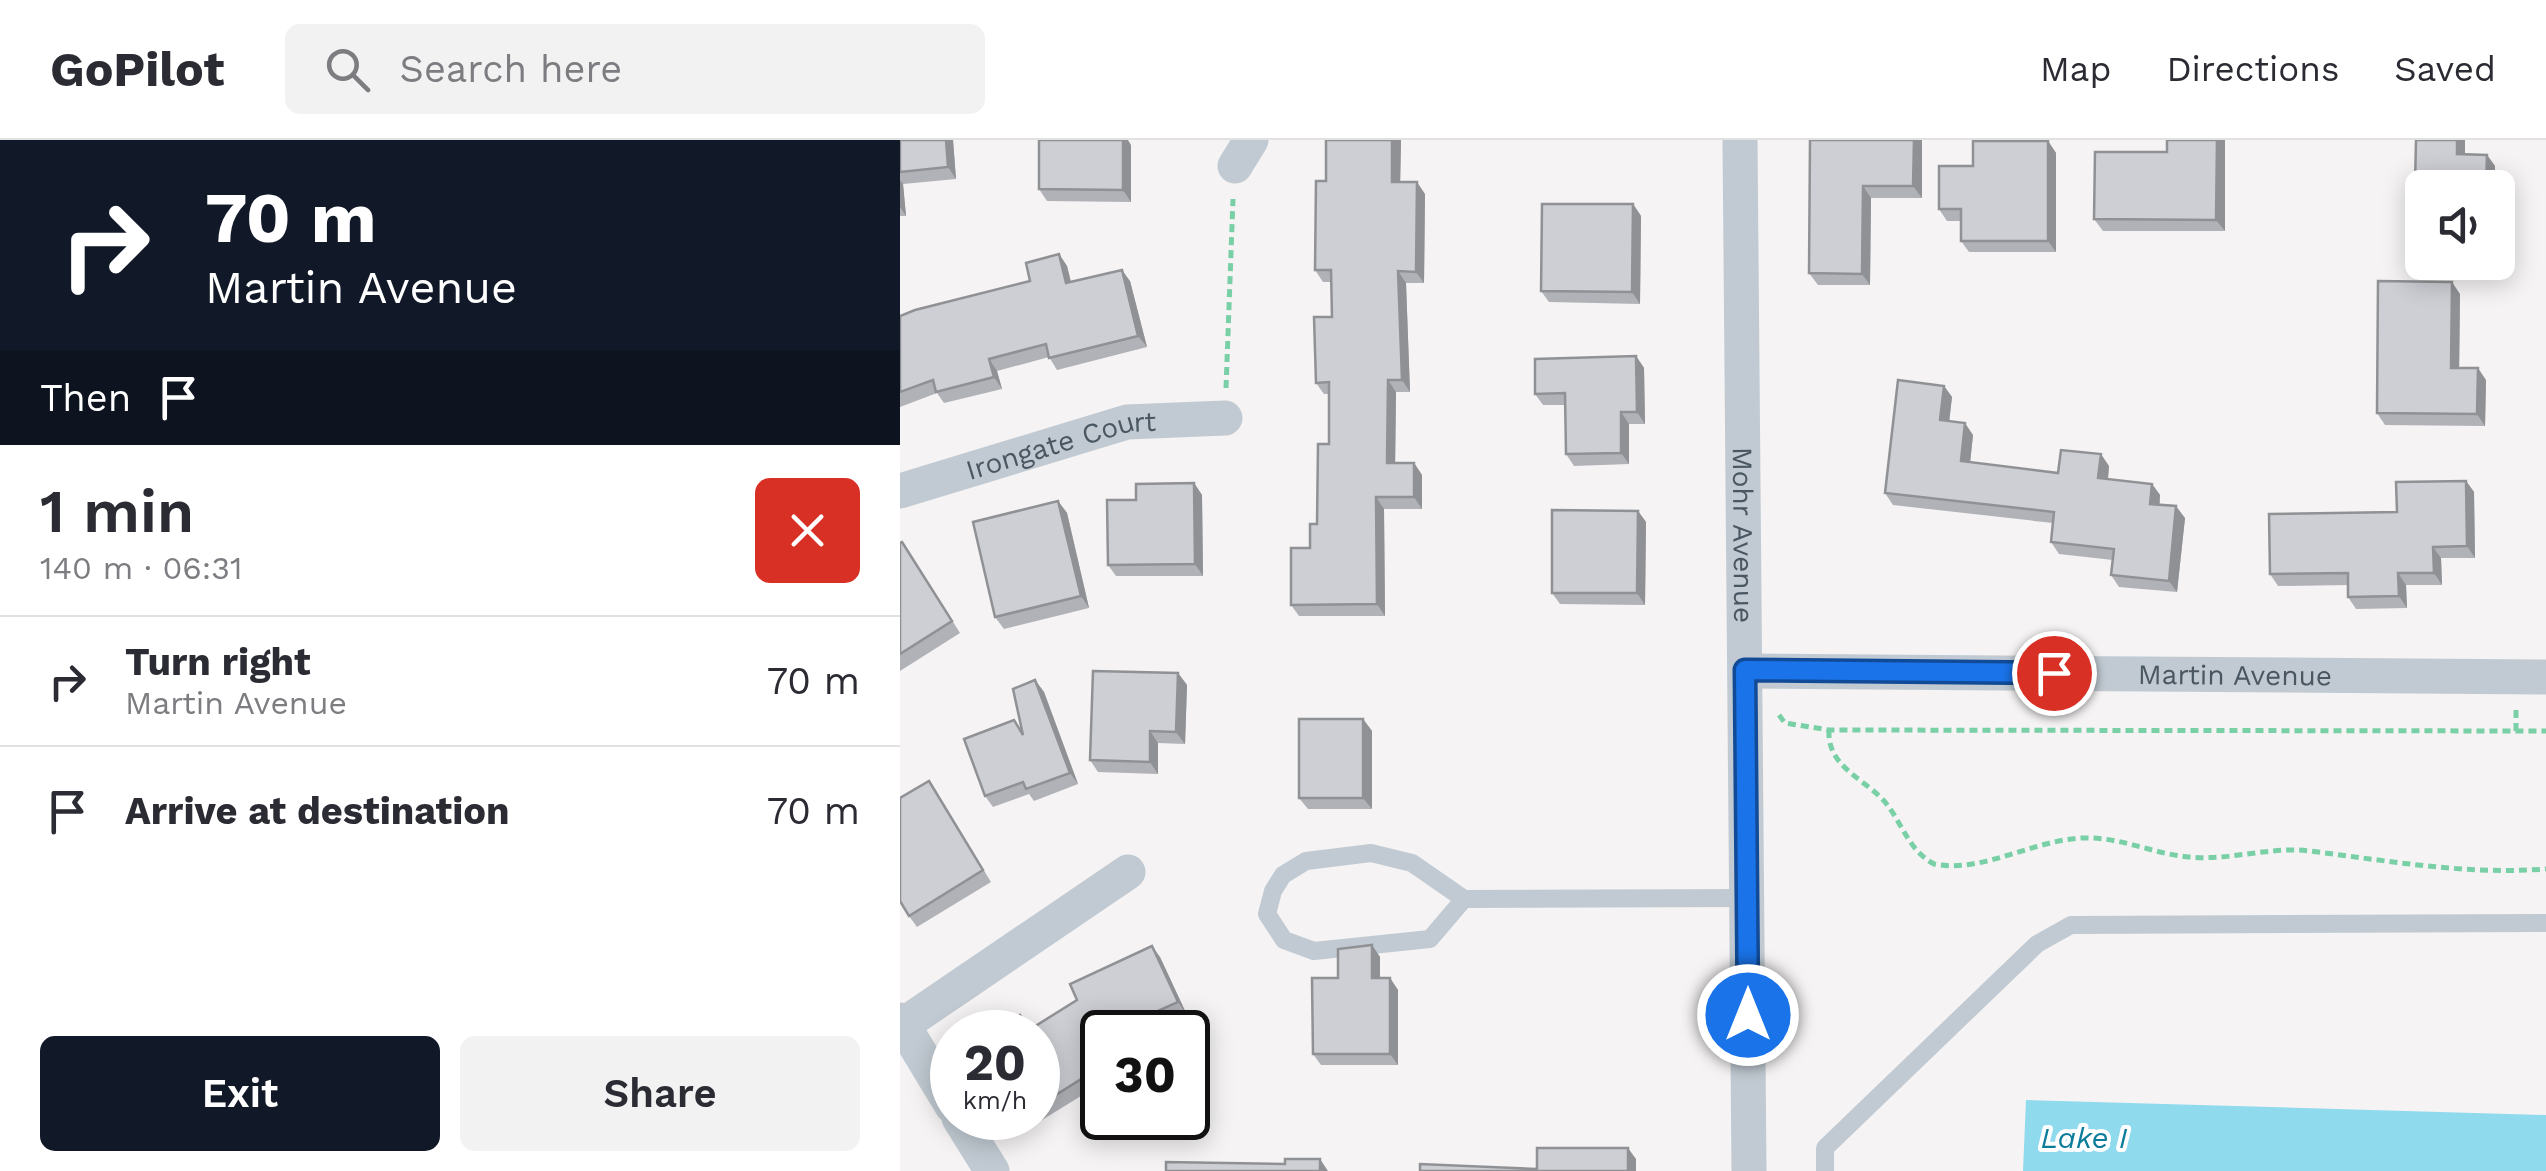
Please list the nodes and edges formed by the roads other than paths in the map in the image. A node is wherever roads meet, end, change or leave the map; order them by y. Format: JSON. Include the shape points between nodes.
{"nodes":[{"id":1,"x":1740,"y":140,"type":"edge"},
{"id":2,"x":1224,"y":418,"type":"road end"},
{"id":3,"x":900,"y":490,"type":"edge"},
{"id":4,"x":2546,"y":664,"type":"edge"},
{"id":5,"x":1745,"y":670,"type":"junction"},
{"id":6,"x":2545,"y":677,"type":"edge"},
{"id":7,"x":1128,"y":872,"type":"dead end"},
{"id":8,"x":1747,"y":898,"type":"junction"},
{"id":9,"x":1464,"y":899,"type":"junction"},
{"id":10,"x":2546,"y":922,"type":"edge"},
{"id":11,"x":901,"y":1023,"type":"edge"},
{"id":12,"x":930,"y":1070,"type":"edge"},
{"id":13,"x":973,"y":1140,"type":"edge"},
{"id":14,"x":992,"y":1171,"type":"edge"},
{"id":15,"x":1749,"y":1171,"type":"edge"},
{"id":16,"x":1825,"y":1171,"type":"edge"}],
"edges":[{"from":1,"to":5,"type":"street","name":"Mohr Avenue"},
{"from":2,"to":3,"type":"street","name":"Irongate Court","via":[[1127,422]]},
{"from":4,"to":6,"type":"street"},
{"from":5,"to":6,"type":"street","name":"Martin Avenue"},
{"from":5,"to":8,"type":"street","name":"Mohr Avenue"},
{"from":7,"to":11,"type":"street"},
{"from":8,"to":9,"type":"lane"},
{"from":8,"to":15,"type":"street","name":"Mohr Avenue"},
{"from":9,"to":9,"type":"lane","via":[[1412,863],[1370,853],[1306,861],[1284,875],[1267,914],[1284,940],[1314,951],[1430,938]]},
{"from":10,"to":16,"type":"lane","via":[[2071,925],[2038,944],[1825,1148]]},
{"from":11,"to":12,"type":"street"},
{"from":13,"to":14,"type":"street"}]}
